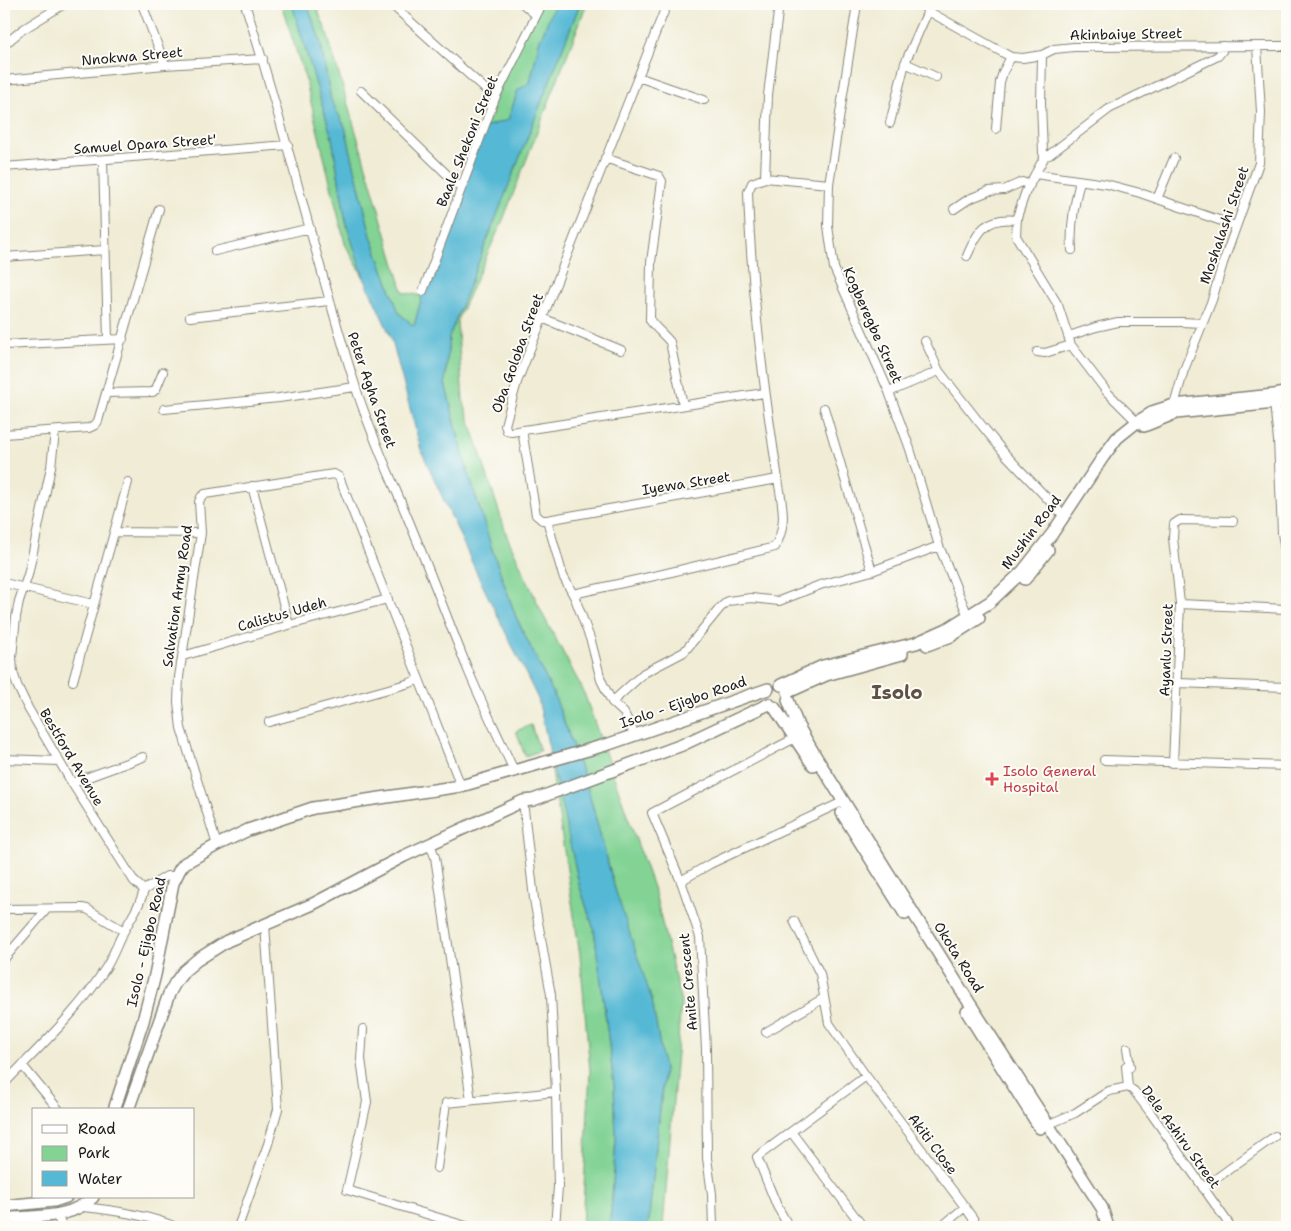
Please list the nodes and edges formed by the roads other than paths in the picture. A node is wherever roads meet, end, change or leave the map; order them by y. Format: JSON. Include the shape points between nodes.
{"nodes":[{"id":1,"x":64,"y":4,"type":"edge"},
{"id":2,"x":142,"y":4,"type":"edge"},
{"id":3,"x":245,"y":4,"type":"edge"},
{"id":4,"x":392,"y":4,"type":"edge"},
{"id":5,"x":523,"y":4,"type":"edge"},
{"id":6,"x":542,"y":4,"type":"edge"},
{"id":7,"x":667,"y":4,"type":"edge"},
{"id":8,"x":779,"y":4,"type":"edge"},
{"id":9,"x":856,"y":4,"type":"edge"},
{"id":10,"x":927,"y":8,"type":"edge"},
{"id":11,"x":536,"y":15,"type":"junction"},
{"id":12,"x":4,"y":45,"type":"edge"},
{"id":13,"x":1223,"y":46,"type":"junction"},
{"id":14,"x":1257,"y":46,"type":"junction"},
{"id":15,"x":1287,"y":46,"type":"edge"},
{"id":16,"x":1042,"y":55,"type":"junction"},
{"id":17,"x":1011,"y":57,"type":"junction"},
{"id":18,"x":263,"y":59,"type":"junction"},
{"id":19,"x":905,"y":64,"type":"junction"},
{"id":20,"x":166,"y":65,"type":"junction"},
{"id":21,"x":638,"y":77,"type":"junction"},
{"id":22,"x":936,"y":77,"type":"dead end"},
{"id":23,"x":4,"y":80,"type":"edge"},
{"id":24,"x":361,"y":90,"type":"dead end"},
{"id":25,"x":495,"y":98,"type":"junction"},
{"id":26,"x":704,"y":100,"type":"dead end"},
{"id":27,"x":890,"y":122,"type":"dead end"},
{"id":28,"x":996,"y":129,"type":"dead end"},
{"id":29,"x":288,"y":145,"type":"junction"},
{"id":30,"x":1045,"y":156,"type":"junction"},
{"id":31,"x":605,"y":158,"type":"junction"},
{"id":32,"x":1174,"y":158,"type":"dead end"},
{"id":33,"x":103,"y":160,"type":"junction"},
{"id":34,"x":4,"y":167,"type":"edge"},
{"id":35,"x":1035,"y":174,"type":"junction"},
{"id":36,"x":765,"y":178,"type":"junction"},
{"id":37,"x":1080,"y":181,"type":"junction"},
{"id":38,"x":829,"y":184,"type":"junction"},
{"id":39,"x":1030,"y":185,"type":"junction"},
{"id":40,"x":461,"y":188,"type":"junction"},
{"id":41,"x":1157,"y":199,"type":"junction"},
{"id":42,"x":159,"y":209,"type":"dead end"},
{"id":43,"x":954,"y":209,"type":"dead end"},
{"id":44,"x":1017,"y":220,"type":"junction"},
{"id":45,"x":1236,"y":226,"type":"junction"},
{"id":46,"x":310,"y":228,"type":"junction"},
{"id":47,"x":105,"y":250,"type":"junction"},
{"id":48,"x":1072,"y":250,"type":"dead end"},
{"id":49,"x":215,"y":251,"type":"dead end"},
{"id":50,"x":967,"y":256,"type":"dead end"},
{"id":51,"x":4,"y":257,"type":"edge"},
{"id":52,"x":423,"y":291,"type":"dead end"},
{"id":53,"x":330,"y":301,"type":"junction"},
{"id":54,"x":190,"y":317,"type":"dead end"},
{"id":55,"x":542,"y":318,"type":"junction"},
{"id":56,"x":1202,"y":323,"type":"junction"},
{"id":57,"x":1069,"y":336,"type":"junction"},
{"id":58,"x":108,"y":339,"type":"junction"},
{"id":59,"x":123,"y":339,"type":"junction"},
{"id":60,"x":925,"y":341,"type":"dead end"},
{"id":61,"x":4,"y":345,"type":"edge"},
{"id":62,"x":1071,"y":345,"type":"junction"},
{"id":63,"x":621,"y":350,"type":"dead end"},
{"id":64,"x":1036,"y":352,"type":"dead end"},
{"id":65,"x":163,"y":372,"type":"dead end"},
{"id":66,"x":939,"y":372,"type":"junction"},
{"id":67,"x":356,"y":387,"type":"junction"},
{"id":68,"x":889,"y":392,"type":"junction"},
{"id":69,"x":1287,"y":392,"type":"edge"},
{"id":70,"x":106,"y":393,"type":"junction"},
{"id":71,"x":764,"y":393,"type":"junction"},
{"id":72,"x":1287,"y":400,"type":"edge"},
{"id":73,"x":1275,"y":404,"type":"junction"},
{"id":74,"x":683,"y":405,"type":"junction"},
{"id":75,"x":1174,"y":405,"type":"junction"},
{"id":76,"x":824,"y":408,"type":"dead end"},
{"id":77,"x":164,"y":409,"type":"dead end"},
{"id":78,"x":1137,"y":422,"type":"junction"},
{"id":79,"x":522,"y":430,"type":"junction"},
{"id":80,"x":55,"y":432,"type":"junction"},
{"id":81,"x":4,"y":434,"type":"edge"},
{"id":82,"x":778,"y":479,"type":"junction"},
{"id":83,"x":128,"y":482,"type":"dead end"},
{"id":84,"x":252,"y":486,"type":"junction"},
{"id":85,"x":1063,"y":516,"type":"junction"},
{"id":86,"x":546,"y":520,"type":"junction"},
{"id":87,"x":1233,"y":520,"type":"dead end"},
{"id":88,"x":115,"y":532,"type":"junction"},
{"id":89,"x":201,"y":533,"type":"junction"},
{"id":90,"x":1285,"y":533,"type":"edge"},
{"id":91,"x":939,"y":546,"type":"junction"},
{"id":92,"x":1287,"y":555,"type":"edge"},
{"id":93,"x":872,"y":571,"type":"junction"},
{"id":94,"x":4,"y":583,"type":"edge"},
{"id":95,"x":23,"y":589,"type":"junction"},
{"id":96,"x":573,"y":594,"type":"junction"},
{"id":97,"x":388,"y":599,"type":"junction"},
{"id":98,"x":93,"y":604,"type":"junction"},
{"id":99,"x":1180,"y":604,"type":"junction"},
{"id":100,"x":1287,"y":608,"type":"edge"},
{"id":101,"x":968,"y":616,"type":"junction"},
{"id":102,"x":289,"y":624,"type":"junction"},
{"id":103,"x":183,"y":656,"type":"junction"},
{"id":104,"x":419,"y":679,"type":"junction"},
{"id":105,"x":73,"y":681,"type":"dead end"},
{"id":106,"x":1178,"y":683,"type":"junction"},
{"id":107,"x":1287,"y":687,"type":"edge"},
{"id":108,"x":768,"y":689,"type":"junction"},
{"id":109,"x":786,"y":692,"type":"junction"},
{"id":110,"x":612,"y":702,"type":"junction"},
{"id":111,"x":772,"y":706,"type":"junction"},
{"id":112,"x":269,"y":722,"type":"dead end"},
{"id":113,"x":635,"y":735,"type":"junction"},
{"id":114,"x":795,"y":738,"type":"junction"},
{"id":115,"x":142,"y":757,"type":"dead end"},
{"id":116,"x":4,"y":759,"type":"edge"},
{"id":117,"x":1104,"y":760,"type":"dead end"},
{"id":118,"x":59,"y":761,"type":"junction"},
{"id":119,"x":1173,"y":763,"type":"junction"},
{"id":120,"x":1287,"y":766,"type":"edge"},
{"id":121,"x":519,"y":769,"type":"junction"},
{"id":122,"x":72,"y":783,"type":"junction"},
{"id":123,"x":461,"y":786,"type":"junction"},
{"id":124,"x":528,"y":801,"type":"junction"},
{"id":125,"x":838,"y":804,"type":"junction"},
{"id":126,"x":430,"y":844,"type":"junction"},
{"id":127,"x":216,"y":845,"type":"junction"},
{"id":128,"x":176,"y":876,"type":"junction"},
{"id":129,"x":682,"y":884,"type":"junction"},
{"id":130,"x":144,"y":890,"type":"junction"},
{"id":131,"x":4,"y":909,"type":"edge"},
{"id":132,"x":47,"y":909,"type":"junction"},
{"id":133,"x":794,"y":921,"type":"dead end"},
{"id":134,"x":265,"y":925,"type":"junction"},
{"id":135,"x":124,"y":931,"type":"junction"},
{"id":136,"x":4,"y":959,"type":"edge"},
{"id":137,"x":151,"y":986,"type":"junction"},
{"id":138,"x":169,"y":994,"type":"junction"},
{"id":139,"x":824,"y":998,"type":"junction"},
{"id":140,"x":363,"y":1029,"type":"dead end"},
{"id":141,"x":766,"y":1032,"type":"dead end"},
{"id":142,"x":1127,"y":1048,"type":"dead end"},
{"id":143,"x":22,"y":1065,"type":"junction"},
{"id":144,"x":866,"y":1076,"type":"junction"},
{"id":145,"x":4,"y":1084,"type":"edge"},
{"id":146,"x":1128,"y":1087,"type":"junction"},
{"id":147,"x":556,"y":1092,"type":"junction"},
{"id":148,"x":471,"y":1100,"type":"junction"},
{"id":149,"x":57,"y":1108,"type":"edge"},
{"id":150,"x":115,"y":1108,"type":"edge"},
{"id":151,"x":129,"y":1108,"type":"edge"},
{"id":152,"x":1047,"y":1125,"type":"junction"},
{"id":153,"x":792,"y":1133,"type":"junction"},
{"id":154,"x":1275,"y":1136,"type":"dead end"},
{"id":155,"x":437,"y":1168,"type":"dead end"},
{"id":156,"x":1203,"y":1188,"type":"junction"},
{"id":157,"x":63,"y":1198,"type":"edge"},
{"id":158,"x":92,"y":1198,"type":"edge"},
{"id":159,"x":4,"y":1206,"type":"edge"},
{"id":160,"x":83,"y":1207,"type":"junction"},
{"id":161,"x":965,"y":1207,"type":"junction"},
{"id":162,"x":56,"y":1216,"type":"junction"},
{"id":163,"x":4,"y":1219,"type":"edge"},
{"id":164,"x":64,"y":1227,"type":"edge"},
{"id":165,"x":176,"y":1227,"type":"edge"},
{"id":166,"x":238,"y":1227,"type":"edge"},
{"id":167,"x":469,"y":1227,"type":"edge"},
{"id":168,"x":555,"y":1227,"type":"edge"},
{"id":169,"x":713,"y":1227,"type":"edge"},
{"id":170,"x":789,"y":1227,"type":"edge"},
{"id":171,"x":863,"y":1227,"type":"edge"},
{"id":172,"x":941,"y":1227,"type":"edge"},
{"id":173,"x":979,"y":1227,"type":"edge"},
{"id":174,"x":1106,"y":1227,"type":"edge"},
{"id":175,"x":1231,"y":1227,"type":"edge"}],
"edges":[{"from":1,"to":12,"type":"street"},
{"from":2,"to":20,"type":"street"},
{"from":3,"to":18,"type":"street","name":"Peter Agha Street"},
{"from":4,"to":25,"type":"street"},
{"from":5,"to":11,"type":"street"},
{"from":6,"to":11,"type":"street","name":"Baale Shekoni Street"},
{"from":7,"to":21,"type":"street","name":"Oba Goloba Street"},
{"from":8,"to":36,"type":"street","via":[[768,95]]},
{"from":9,"to":38,"type":"street","name":"Kogberegbe Street"},
{"from":10,"to":17,"type":"street"},
{"from":10,"to":19,"type":"street"},
{"from":11,"to":25,"type":"street","name":"Baale Shekoni Street"},
{"from":13,"to":14,"type":"street","name":"Akinbaiye Street"},
{"from":13,"to":16,"type":"street","name":"Akinbaiye Street","via":[[1074,47],[1054,49]]},
{"from":13,"to":30,"type":"street","via":[[1218,56],[1109,109]]},
{"from":14,"to":15,"type":"street","name":"Akinbaiye Street"},
{"from":14,"to":45,"type":"street","name":"Moshalashi Street","via":[[1261,112],[1259,163]]},
{"from":16,"to":17,"type":"street","name":"Akinbaiye Street"},
{"from":16,"to":30,"type":"street"},
{"from":17,"to":28,"type":"street","via":[[1000,82]]},
{"from":18,"to":20,"type":"street","name":"Nnokwa Street"},
{"from":18,"to":29,"type":"street","name":"Peter Agha Street"},
{"from":19,"to":22,"type":"street"},
{"from":19,"to":27,"type":"street"},
{"from":20,"to":23,"type":"street","name":"Nnokwa Street"},
{"from":21,"to":26,"type":"street"},
{"from":21,"to":31,"type":"street","name":"Oba Goloba Street"},
{"from":24,"to":40,"type":"street"},
{"from":25,"to":40,"type":"street","name":"Baale Shekoni Street"},
{"from":29,"to":33,"type":"street","name":"Samuel Opara Street'"},
{"from":29,"to":46,"type":"street","name":"Peter Agha Street"},
{"from":30,"to":35,"type":"street"},
{"from":31,"to":55,"type":"street","name":"Oba Goloba Street"},
{"from":31,"to":74,"type":"street","via":[[659,176],[662,181],[651,262],[650,320],[670,342]]},
{"from":32,"to":41,"type":"street"},
{"from":33,"to":34,"type":"street","name":"Samuel Opara Street'"},
{"from":33,"to":47,"type":"street"},
{"from":35,"to":37,"type":"street"},
{"from":35,"to":39,"type":"street"},
{"from":36,"to":38,"type":"street"},
{"from":36,"to":71,"type":"street","via":[[752,183],[748,192]]},
{"from":37,"to":41,"type":"street","via":[[1106,184]]},
{"from":37,"to":48,"type":"street","via":[[1070,233]]},
{"from":38,"to":68,"type":"street","name":"Kogberegbe Street","via":[[828,226],[834,268]]},
{"from":39,"to":43,"type":"street","via":[[1022,182],[1004,190],[989,191],[969,198]]},
{"from":39,"to":44,"type":"street"},
{"from":40,"to":52,"type":"street","name":"Baale Shekoni Street"},
{"from":41,"to":45,"type":"street"},
{"from":42,"to":59,"type":"street"},
{"from":44,"to":50,"type":"street","via":[[1000,220],[985,225]]},
{"from":44,"to":57,"type":"street","via":[[1018,242],[1058,305]]},
{"from":45,"to":56,"type":"street","name":"Moshalashi Street"},
{"from":46,"to":49,"type":"street"},
{"from":46,"to":53,"type":"street","name":"Peter Agha Street"},
{"from":47,"to":51,"type":"street"},
{"from":47,"to":58,"type":"street"},
{"from":53,"to":54,"type":"street"},
{"from":53,"to":67,"type":"street","name":"Peter Agha Street"},
{"from":55,"to":63,"type":"street"},
{"from":55,"to":79,"type":"street","name":"Oba Goloba Street","via":[[517,382],[505,425],[507,430]]},
{"from":56,"to":57,"type":"street","via":[[1118,322]]},
{"from":56,"to":75,"type":"street","name":"Moshalashi Street"},
{"from":57,"to":62,"type":"street"},
{"from":58,"to":59,"type":"street"},
{"from":58,"to":61,"type":"street"},
{"from":59,"to":70,"type":"street"},
{"from":60,"to":66,"type":"street"},
{"from":62,"to":64,"type":"street"},
{"from":62,"to":78,"type":"street","via":[[1107,392]]},
{"from":65,"to":70,"type":"street","via":[[152,392]]},
{"from":66,"to":68,"type":"street"},
{"from":66,"to":85,"type":"street","via":[[1006,455]]},
{"from":67,"to":77,"type":"street"},
{"from":67,"to":121,"type":"street","name":"Peter Agha Street","via":[[380,454],[470,673]]},
{"from":68,"to":91,"type":"street","name":"Kogberegbe Street"},
{"from":69,"to":75,"type":"main road","name":"Mushin Road"},
{"from":70,"to":80,"type":"street","via":[[95,425]]},
{"from":71,"to":74,"type":"street"},
{"from":71,"to":82,"type":"street"},
{"from":72,"to":73,"type":"main road","name":"Mushin Road"},
{"from":73,"to":90,"type":"street"},
{"from":73,"to":109,"type":"main road","name":"Mushin Road","via":[[1176,413],[1143,426],[1126,438],[1108,461],[1039,564],[994,607],[951,636],[890,658],[826,675]]},
{"from":74,"to":79,"type":"street"},
{"from":75,"to":78,"type":"main road","name":"Mushin Road"},
{"from":76,"to":93,"type":"street"},
{"from":78,"to":85,"type":"main road","name":"Mushin Road","via":[[1117,438]]},
{"from":79,"to":86,"type":"street","via":[[536,515]]},
{"from":80,"to":81,"type":"street"},
{"from":80,"to":95,"type":"street","name":"Bestford Avenue","via":[[51,467]]},
{"from":82,"to":86,"type":"street","name":"Iyewa Street"},
{"from":82,"to":96,"type":"street","via":[[784,519],[775,547]]},
{"from":83,"to":88,"type":"street"},
{"from":84,"to":89,"type":"street","name":"Salvation Army Road","via":[[201,497]]},
{"from":84,"to":97,"type":"street","name":"Salvation Army Road","via":[[334,474],[339,477]]},
{"from":84,"to":102,"type":"street"},
{"from":85,"to":101,"type":"main road","name":"Mushin Road","via":[[1014,581]]},
{"from":86,"to":96,"type":"street","via":[[562,576]]},
{"from":87,"to":99,"type":"street","name":"Ayanlu Street","via":[[1180,520],[1174,524]]},
{"from":88,"to":89,"type":"street"},
{"from":88,"to":98,"type":"street"},
{"from":89,"to":103,"type":"street","name":"Salvation Army Road"},
{"from":90,"to":92,"type":"street"},
{"from":91,"to":93,"type":"street"},
{"from":91,"to":101,"type":"street","name":"Kogberegbe Street"},
{"from":93,"to":110,"type":"street","via":[[820,585],[779,601],[751,598],[728,601],[684,652],[644,673]]},
{"from":94,"to":95,"type":"street"},
{"from":95,"to":98,"type":"street"},
{"from":95,"to":118,"type":"street","name":"Bestford Avenue","via":[[16,617],[13,672],[16,685]]},
{"from":96,"to":110,"type":"street","via":[[592,641],[600,680]]},
{"from":97,"to":102,"type":"street","name":"Calistus Udeh"},
{"from":97,"to":104,"type":"street"},
{"from":98,"to":105,"type":"street"},
{"from":99,"to":100,"type":"street"},
{"from":99,"to":106,"type":"street","name":"Ayanlu Street"},
{"from":101,"to":109,"type":"main road","name":"Mushin Road","via":[[916,642],[823,666]]},
{"from":102,"to":103,"type":"street","name":"Calistus Udeh"},
{"from":103,"to":127,"type":"street","name":"Salvation Army Road","via":[[178,702],[181,728]]},
{"from":104,"to":112,"type":"street"},
{"from":104,"to":123,"type":"street"},
{"from":106,"to":107,"type":"street"},
{"from":106,"to":119,"type":"street","name":"Ayanlu Street"},
{"from":108,"to":109,"type":"main road","via":[[773,685]]},
{"from":108,"to":111,"type":"main road","via":[[766,695]]},
{"from":108,"to":113,"type":"main road","name":"Isolo - Ejigbo Road"},
{"from":109,"to":111,"type":"main road","via":[[784,705]]},
{"from":109,"to":152,"type":"main road","name":"Okota Road","via":[[798,726],[820,764]]},
{"from":110,"to":113,"type":"street","via":[[624,712]]},
{"from":111,"to":114,"type":"main road"},
{"from":111,"to":124,"type":"main road","via":[[682,745]]},
{"from":113,"to":121,"type":"main road","name":"Isolo - Ejigbo Road"},
{"from":114,"to":125,"type":"main road"},
{"from":114,"to":129,"type":"street","name":"Anite Crescent","via":[[652,814]]},
{"from":115,"to":122,"type":"street"},
{"from":116,"to":118,"type":"street"},
{"from":117,"to":119,"type":"street"},
{"from":118,"to":122,"type":"street","name":"Bestford Avenue"},
{"from":119,"to":120,"type":"street"},
{"from":121,"to":123,"type":"main road","name":"Isolo - Ejigbo Road"},
{"from":122,"to":130,"type":"street","name":"Bestford Avenue","via":[[124,867]]},
{"from":123,"to":127,"type":"main road","name":"Isolo - Ejigbo Road","via":[[313,808]]},
{"from":124,"to":126,"type":"main road"},
{"from":124,"to":147,"type":"street","via":[[534,899],[551,995]]},
{"from":125,"to":129,"type":"street","via":[[710,864],[684,879]]},
{"from":125,"to":174,"type":"main road","via":[[998,1064]]},
{"from":126,"to":134,"type":"main road"},
{"from":126,"to":148,"type":"street","via":[[435,857]]},
{"from":127,"to":128,"type":"main road","name":"Isolo - Ejigbo Road","via":[[185,864]]},
{"from":128,"to":130,"type":"street","via":[[167,876]]},
{"from":128,"to":137,"type":"main road","name":"Isolo - Ejigbo Road"},
{"from":129,"to":169,"type":"street","name":"Anite Crescent","via":[[700,937],[707,1158]]},
{"from":130,"to":135,"type":"street","via":[[140,904]]},
{"from":131,"to":132,"type":"street"},
{"from":132,"to":135,"type":"street","via":[[87,909]]},
{"from":132,"to":136,"type":"street"},
{"from":133,"to":139,"type":"street","name":"Akiti Close","via":[[820,974]]},
{"from":134,"to":138,"type":"main road","via":[[197,960],[184,971]]},
{"from":134,"to":166,"type":"street","via":[[278,1109]]},
{"from":135,"to":143,"type":"street","via":[[90,990]]},
{"from":137,"to":138,"type":"main road"},
{"from":137,"to":150,"type":"main road","name":"Isolo - Ejigbo Road","via":[[139,1036]]},
{"from":138,"to":151,"type":"main road"},
{"from":139,"to":141,"type":"street"},
{"from":139,"to":144,"type":"street","name":"Akiti Close","via":[[828,1023]]},
{"from":140,"to":167,"type":"street","via":[[361,1059],[367,1102],[347,1190]]},
{"from":142,"to":146,"type":"street","via":[[1130,1067],[1126,1066]]},
{"from":143,"to":145,"type":"street"},
{"from":143,"to":149,"type":"street"},
{"from":144,"to":153,"type":"street"},
{"from":144,"to":161,"type":"street","name":"Akiti Close"},
{"from":146,"to":152,"type":"street","name":"Dele Ashiru Street","via":[[1110,1091],[1075,1113]]},
{"from":146,"to":156,"type":"street","name":"Dele Ashiru Street","via":[[1145,1105]]},
{"from":147,"to":148,"type":"street"},
{"from":147,"to":168,"type":"street","via":[[558,1187]]},
{"from":148,"to":155,"type":"street","via":[[446,1103]]},
{"from":152,"to":174,"type":"main road","name":"Okota Road","via":[[1102,1208]]},
{"from":153,"to":170,"type":"street","via":[[757,1157]]},
{"from":153,"to":171,"type":"street"},
{"from":154,"to":156,"type":"street"},
{"from":156,"to":175,"type":"street","name":"Dele Ashiru Street"},
{"from":157,"to":159,"type":"main road"},
{"from":158,"to":160,"type":"main road"},
{"from":160,"to":162,"type":"main road"},
{"from":160,"to":165,"type":"street","via":[[123,1213]]},
{"from":161,"to":172,"type":"street"},
{"from":161,"to":173,"type":"street","name":"Akiti Close"},
{"from":162,"to":163,"type":"main road"},
{"from":162,"to":164,"type":"street"}]}
